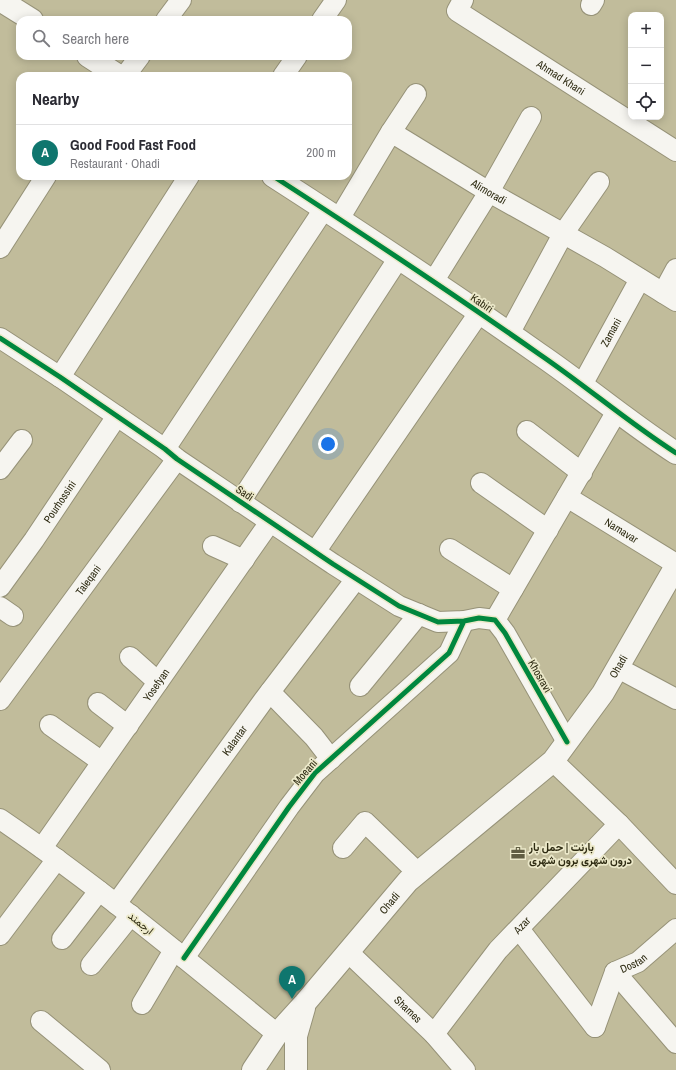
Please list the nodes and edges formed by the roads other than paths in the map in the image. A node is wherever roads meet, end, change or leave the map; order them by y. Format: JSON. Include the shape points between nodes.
{"nodes":[{"id":1,"x":181,"y":0,"type":"edge"},
{"id":2,"x":336,"y":0,"type":"edge"},
{"id":3,"x":463,"y":0,"type":"edge"},
{"id":4,"x":169,"y":16,"type":"edge"},
{"id":5,"x":325,"y":16,"type":"edge"},
{"id":6,"x":94,"y":60,"type":"edge"},
{"id":7,"x":135,"y":60,"type":"edge"},
{"id":8,"x":294,"y":60,"type":"edge"},
{"id":9,"x":112,"y":72,"type":"edge"},
{"id":10,"x":121,"y":72,"type":"edge"},
{"id":11,"x":286,"y":72,"type":"edge"},
{"id":12,"x":416,"y":94,"type":"dead end"},
{"id":13,"x":531,"y":117,"type":"dead end"},
{"id":14,"x":391,"y":132,"type":"junction"},
{"id":15,"x":676,"y":151,"type":"edge"},
{"id":16,"x":43,"y":180,"type":"edge"},
{"id":17,"x":186,"y":180,"type":"edge"},
{"id":18,"x":279,"y":180,"type":"edge"},
{"id":19,"x":599,"y":182,"type":"dead end"},
{"id":20,"x":489,"y":192,"type":"junction"},
{"id":21,"x":331,"y":214,"type":"junction"},
{"id":22,"x":563,"y":234,"type":"junction"},
{"id":23,"x":0,"y":248,"type":"edge"},
{"id":24,"x":398,"y":259,"type":"junction"},
{"id":25,"x":676,"y":269,"type":"edge"},
{"id":26,"x":640,"y":279,"type":"junction"},
{"id":27,"x":433,"y":282,"type":"junction"},
{"id":28,"x":670,"y":297,"type":"edge"},
{"id":29,"x":479,"y":313,"type":"junction"},
{"id":30,"x":509,"y":334,"type":"junction"},
{"id":31,"x":0,"y":338,"type":"edge"},
{"id":32,"x":60,"y":377,"type":"junction"},
{"id":33,"x":582,"y":385,"type":"junction"},
{"id":34,"x":617,"y":411,"type":"junction"},
{"id":35,"x":117,"y":416,"type":"junction"},
{"id":36,"x":528,"y":431,"type":"dead end"},
{"id":37,"x":22,"y":440,"type":"dead end"},
{"id":38,"x":676,"y":453,"type":"edge"},
{"id":39,"x":171,"y":454,"type":"junction"},
{"id":40,"x":0,"y":469,"type":"edge"},
{"id":41,"x":582,"y":473,"type":"junction"},
{"id":42,"x":481,"y":482,"type":"dead end"},
{"id":43,"x":567,"y":497,"type":"junction"},
{"id":44,"x":240,"y":502,"type":"junction"},
{"id":45,"x":270,"y":522,"type":"junction"},
{"id":46,"x":548,"y":530,"type":"junction"},
{"id":47,"x":213,"y":546,"type":"dead end"},
{"id":48,"x":450,"y":549,"type":"dead end"},
{"id":49,"x":315,"y":552,"type":"junction"},
{"id":50,"x":244,"y":560,"type":"junction"},
{"id":51,"x":676,"y":565,"type":"edge"},
{"id":52,"x":356,"y":579,"type":"junction"},
{"id":53,"x":0,"y":587,"type":"edge"},
{"id":54,"x":513,"y":589,"type":"junction"},
{"id":55,"x":419,"y":614,"type":"junction"},
{"id":56,"x":495,"y":620,"type":"junction"},
{"id":57,"x":464,"y":621,"type":"junction"},
{"id":58,"x":130,"y":657,"type":"dead end"},
{"id":59,"x":618,"y":668,"type":"junction"},
{"id":60,"x":158,"y":682,"type":"junction"},
{"id":61,"x":360,"y":686,"type":"dead end"},
{"id":62,"x":270,"y":692,"type":"junction"},
{"id":63,"x":676,"y":699,"type":"edge"},
{"id":64,"x":0,"y":700,"type":"edge"},
{"id":65,"x":98,"y":703,"type":"dead end"},
{"id":66,"x":50,"y":725,"type":"dead end"},
{"id":67,"x":128,"y":726,"type":"junction"},
{"id":68,"x":567,"y":742,"type":"junction"},
{"id":69,"x":331,"y":759,"type":"junction"},
{"id":70,"x":553,"y":761,"type":"junction"},
{"id":71,"x":102,"y":762,"type":"junction"},
{"id":72,"x":0,"y":819,"type":"edge"},
{"id":73,"x":619,"y":824,"type":"junction"},
{"id":74,"x":344,"y":848,"type":"dead end"},
{"id":75,"x":50,"y":853,"type":"junction"},
{"id":76,"x":418,"y":873,"type":"junction"},
{"id":77,"x":676,"y":884,"type":"edge"},
{"id":78,"x":99,"y":891,"type":"junction"},
{"id":79,"x":124,"y":909,"type":"junction"},
{"id":80,"x":519,"y":929,"type":"junction"},
{"id":81,"x":676,"y":929,"type":"edge"},
{"id":82,"x":0,"y":935,"type":"edge"},
{"id":83,"x":62,"y":939,"type":"dead end"},
{"id":84,"x":348,"y":952,"type":"junction"},
{"id":85,"x":179,"y":954,"type":"junction"},
{"id":86,"x":91,"y":965,"type":"dead end"},
{"id":87,"x":615,"y":972,"type":"junction"},
{"id":88,"x":305,"y":1003,"type":"junction"},
{"id":89,"x":142,"y":1004,"type":"dead end"},
{"id":90,"x":41,"y":1021,"type":"dead end"},
{"id":91,"x":277,"y":1034,"type":"junction"},
{"id":92,"x":434,"y":1034,"type":"junction"},
{"id":93,"x":676,"y":1043,"type":"edge"},
{"id":94,"x":100,"y":1070,"type":"edge"},
{"id":95,"x":253,"y":1070,"type":"edge"},
{"id":96,"x":296,"y":1070,"type":"edge"},
{"id":97,"x":466,"y":1070,"type":"edge"}],
"edges":[{"from":1,"to":4,"type":"street"},
{"from":2,"to":5,"type":"street"},
{"from":3,"to":15,"type":"street","name":"Ahmad Khani","via":[[457,11]]},
{"from":6,"to":9,"type":"main road"},
{"from":7,"to":10,"type":"street"},
{"from":8,"to":11,"type":"street"},
{"from":12,"to":14,"type":"street"},
{"from":13,"to":20,"type":"street"},
{"from":14,"to":20,"type":"street","name":"Alimoradi"},
{"from":14,"to":21,"type":"street"},
{"from":16,"to":23,"type":"street"},
{"from":17,"to":32,"type":"street"},
{"from":18,"to":21,"type":"main road","name":"Kabiri"},
{"from":19,"to":22,"type":"street"},
{"from":20,"to":22,"type":"street","name":"Alimoradi"},
{"from":20,"to":27,"type":"street"},
{"from":21,"to":24,"type":"main road","name":"Kabiri"},
{"from":21,"to":39,"type":"street","name":"Taleqani"},
{"from":22,"to":26,"type":"street","name":"Alimoradi"},
{"from":22,"to":30,"type":"street"},
{"from":24,"to":27,"type":"main road","name":"Kabiri"},
{"from":24,"to":44,"type":"street"},
{"from":25,"to":28,"type":"street"},
{"from":26,"to":28,"type":"street","name":"Alimoradi"},
{"from":26,"to":33,"type":"street","name":"Zamani"},
{"from":27,"to":29,"type":"main road","name":"Kabiri"},
{"from":29,"to":30,"type":"main road","name":"Kabiri"},
{"from":29,"to":49,"type":"street"},
{"from":30,"to":33,"type":"main road","name":"Kabiri"},
{"from":31,"to":32,"type":"street","name":"Sadi"},
{"from":32,"to":35,"type":"street","name":"Sadi"},
{"from":33,"to":34,"type":"main road","name":"Kabiri"},
{"from":34,"to":38,"type":"main road","name":"Kabiri","via":[[650,437]]},
{"from":34,"to":41,"type":"street"},
{"from":35,"to":39,"type":"street","name":"Sadi"},
{"from":35,"to":53,"type":"street","name":"Pourhossini"},
{"from":36,"to":41,"type":"street"},
{"from":37,"to":40,"type":"street"},
{"from":39,"to":44,"type":"street","name":"Sadi"},
{"from":39,"to":64,"type":"street","name":"Taleqani"},
{"from":41,"to":43,"type":"street"},
{"from":42,"to":46,"type":"street"},
{"from":43,"to":46,"type":"street"},
{"from":43,"to":51,"type":"street","name":"Namavar"},
{"from":44,"to":45,"type":"street","name":"Sadi"},
{"from":45,"to":49,"type":"street","name":"Sadi"},
{"from":45,"to":50,"type":"street","name":"Yosefyan"},
{"from":46,"to":54,"type":"street"},
{"from":47,"to":50,"type":"street"},
{"from":48,"to":54,"type":"street"},
{"from":49,"to":52,"type":"street","name":"Sadi"},
{"from":50,"to":60,"type":"street","name":"Yosefyan"},
{"from":51,"to":59,"type":"main road","name":"Ohadi"},
{"from":52,"to":55,"type":"street","name":"Sadi","via":[[399,606]]},
{"from":52,"to":62,"type":"street","name":"Kalantar"},
{"from":54,"to":56,"type":"street"},
{"from":55,"to":57,"type":"street","name":"Sadi","via":[[438,622]]},
{"from":55,"to":61,"type":"street"},
{"from":56,"to":57,"type":"street","name":"Sadi","via":[[479,618]]},
{"from":56,"to":68,"type":"street","name":"Khosravi"},
{"from":57,"to":69,"type":"street","name":"Moeani","via":[[449,653]]},
{"from":58,"to":60,"type":"street"},
{"from":59,"to":63,"type":"street"},
{"from":59,"to":68,"type":"main road","name":"Ohadi","via":[[603,694]]},
{"from":60,"to":67,"type":"street","name":"Yosefyan"},
{"from":62,"to":69,"type":"street","via":[[314,737]]},
{"from":62,"to":79,"type":"street","name":"Kalantar"},
{"from":65,"to":67,"type":"street"},
{"from":66,"to":71,"type":"street"},
{"from":67,"to":71,"type":"street","name":"Yosefyan"},
{"from":68,"to":70,"type":"main road","name":"Ohadi"},
{"from":69,"to":85,"type":"street","name":"Moeani","via":[[315,773]]},
{"from":70,"to":73,"type":"street"},
{"from":70,"to":76,"type":"main road","name":"Ohadi"},
{"from":71,"to":75,"type":"street","name":"Yosefyan"},
{"from":72,"to":75,"type":"street","name":"ارجمند"},
{"from":73,"to":77,"type":"street"},
{"from":73,"to":80,"type":"street","name":"Azar"},
{"from":74,"to":76,"type":"street","via":[[365,822]]},
{"from":75,"to":78,"type":"street","name":"ارجمند"},
{"from":75,"to":82,"type":"street","name":"Yosefyan"},
{"from":76,"to":84,"type":"main road","name":"Ohadi","via":[[408,881]]},
{"from":78,"to":79,"type":"street","name":"ارجمند"},
{"from":78,"to":83,"type":"street"},
{"from":79,"to":85,"type":"street","name":"ارجمند"},
{"from":79,"to":86,"type":"street","name":"Kalantar"},
{"from":80,"to":87,"type":"street","name":"Dostan","via":[[595,1026]]},
{"from":80,"to":92,"type":"street","name":"Azar","via":[[498,950]]},
{"from":81,"to":87,"type":"street","name":"Dostan","via":[[638,962]]},
{"from":84,"to":88,"type":"main road","name":"Ohadi"},
{"from":84,"to":92,"type":"street","name":"Shames"},
{"from":85,"to":89,"type":"street","name":"Moeani"},
{"from":85,"to":91,"type":"street","name":"ارجمند"},
{"from":87,"to":93,"type":"street"},
{"from":88,"to":91,"type":"main road","name":"Ohadi"},
{"from":88,"to":96,"type":"main road","via":[[296,1036]]},
{"from":90,"to":94,"type":"street"},
{"from":91,"to":95,"type":"main road","name":"Ohadi"},
{"from":92,"to":97,"type":"street","name":"Shames"}]}
